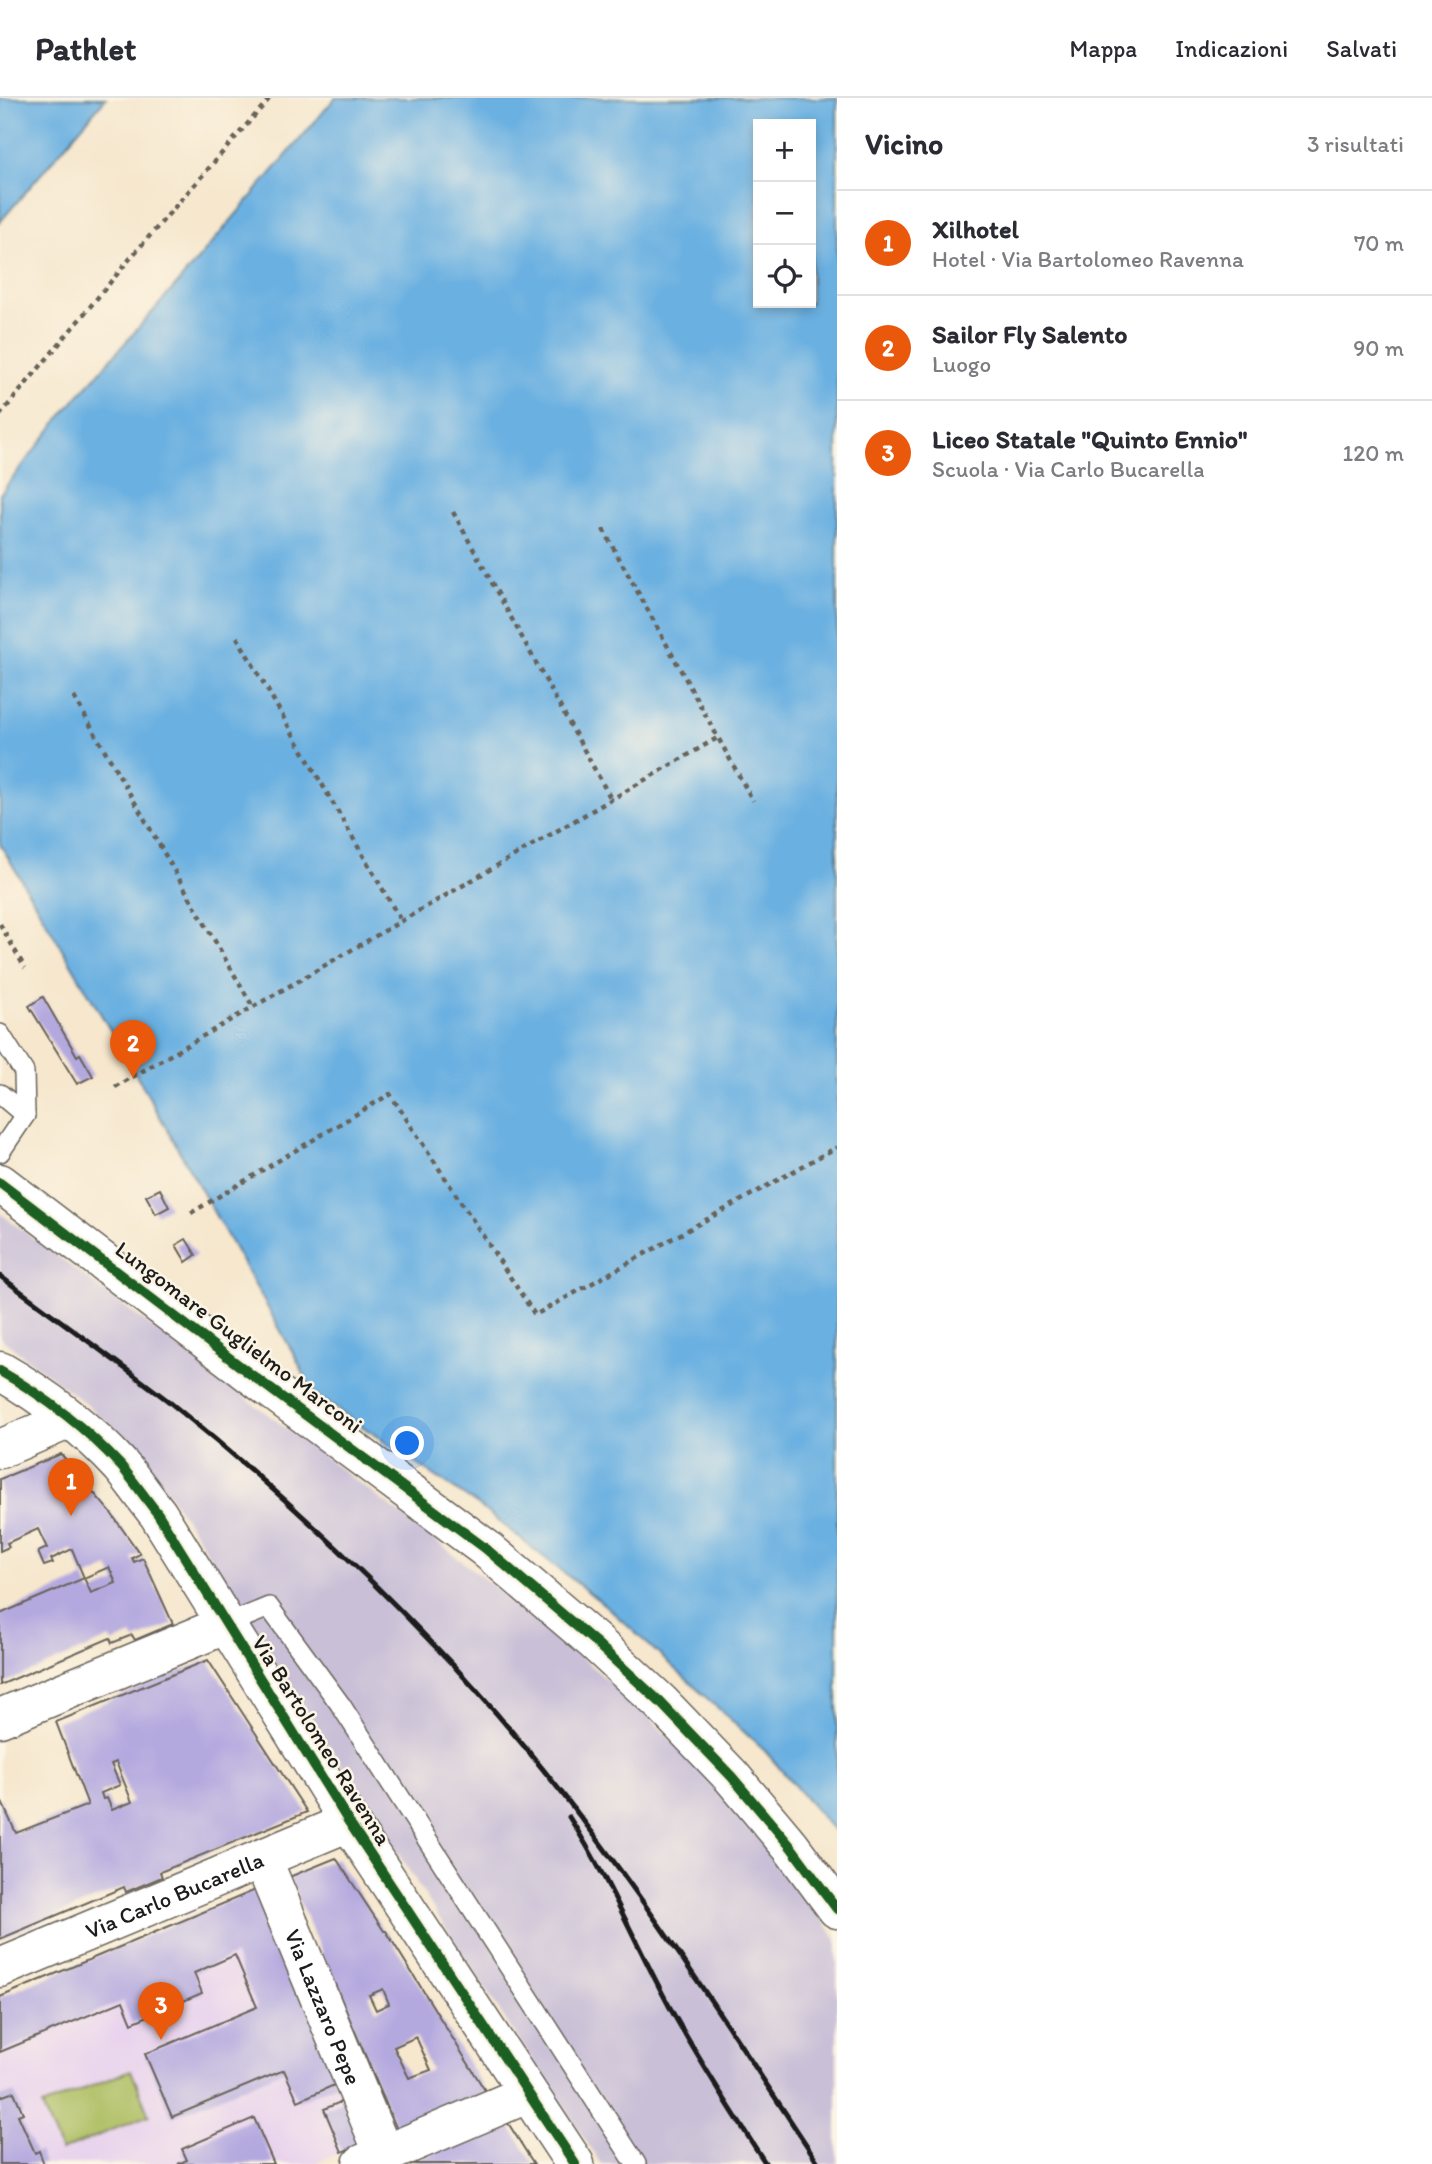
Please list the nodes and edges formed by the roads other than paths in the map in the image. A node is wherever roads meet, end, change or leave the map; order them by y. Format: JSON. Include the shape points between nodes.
{"nodes":[{"id":1,"x":0,"y":1034,"type":"edge"},
{"id":2,"x":0,"y":1094,"type":"edge"},
{"id":3,"x":25,"y":1115,"type":"junction"},
{"id":4,"x":0,"y":1152,"type":"edge"},
{"id":5,"x":0,"y":1183,"type":"edge"},
{"id":6,"x":0,"y":1370,"type":"edge"},
{"id":7,"x":70,"y":1419,"type":"junction"},
{"id":8,"x":0,"y":1449,"type":"edge"},
{"id":9,"x":225,"y":1625,"type":"junction"},
{"id":10,"x":0,"y":1718,"type":"edge"},
{"id":11,"x":349,"y":1822,"type":"junction"},
{"id":12,"x":262,"y":1858,"type":"junction"},
{"id":13,"x":837,"y":1909,"type":"edge"},
{"id":14,"x":0,"y":1968,"type":"edge"},
{"id":15,"x":527,"y":2094,"type":"junction"},
{"id":16,"x":373,"y":2159,"type":"edge"},
{"id":17,"x":575,"y":2164,"type":"edge"},
{"id":18,"x":636,"y":2164,"type":"edge"}],
"edges":[{"from":1,"to":3,"type":"lane","via":[[24,1072]]},
{"from":2,"to":3,"type":"lane"},
{"from":3,"to":4,"type":"lane"},
{"from":5,"to":13,"type":"street","name":"Lungomare Guglielmo Marconi","via":[[485,1548],[584,1632],[732,1777]]},
{"from":6,"to":7,"type":"street","name":"Via Bartolomeo Ravenna"},
{"from":7,"to":8,"type":"street"},
{"from":7,"to":9,"type":"street","name":"Via Bartolomeo Ravenna","via":[[121,1467],[158,1514]]},
{"from":9,"to":10,"type":"street"},
{"from":9,"to":11,"type":"street","name":"Via Bartolomeo Ravenna"},
{"from":9,"to":18,"type":"lane","via":[[269,1607],[340,1704]]},
{"from":11,"to":12,"type":"street","name":"Via Carlo Bucarella"},
{"from":11,"to":15,"type":"street","name":"Via Bartolomeo Ravenna"},
{"from":12,"to":14,"type":"street","name":"Via Carlo Bucarella"},
{"from":12,"to":16,"type":"street","name":"Via Lazzaro Pepe"},
{"from":15,"to":16,"type":"street"},
{"from":15,"to":17,"type":"street","name":"Via Bartolomeo Ravenna"}]}
